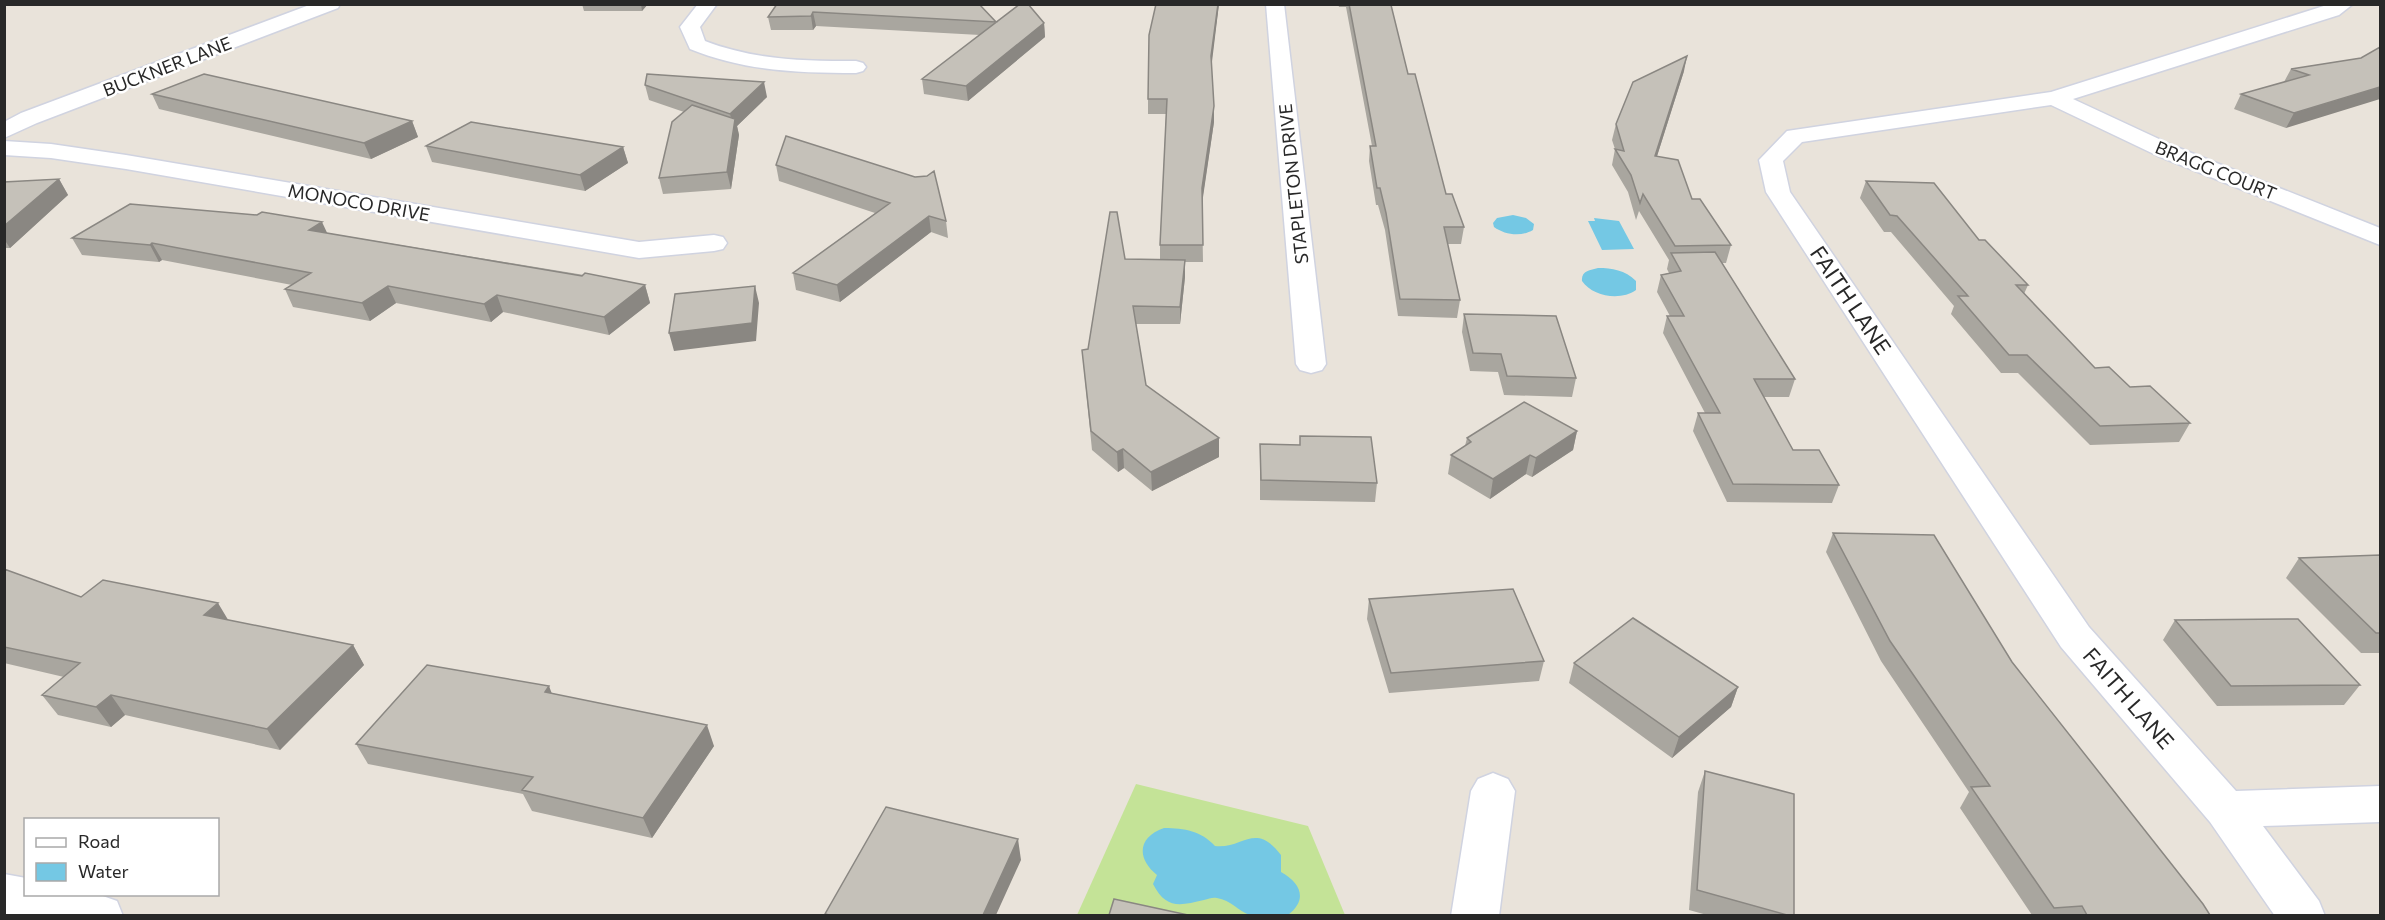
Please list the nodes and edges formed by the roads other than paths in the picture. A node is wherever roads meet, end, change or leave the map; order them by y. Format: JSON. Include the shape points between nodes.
{"nodes":[{"id":1,"x":331,"y":4,"type":"edge"},
{"id":2,"x":708,"y":4,"type":"edge"},
{"id":3,"x":1275,"y":4,"type":"edge"},
{"id":4,"x":2344,"y":4,"type":"edge"},
{"id":5,"x":856,"y":67,"type":"dead end"},
{"id":6,"x":2054,"y":98,"type":"junction"},
{"id":7,"x":4,"y":131,"type":"edge"},
{"id":8,"x":4,"y":148,"type":"edge"},
{"id":9,"x":2380,"y":237,"type":"edge"},
{"id":10,"x":714,"y":243,"type":"dead end"},
{"id":11,"x":1311,"y":364,"type":"dead end"},
{"id":12,"x":1493,"y":791,"type":"dead end"},
{"id":13,"x":2380,"y":804,"type":"edge"},
{"id":14,"x":2226,"y":809,"type":"junction"},
{"id":15,"x":4,"y":894,"type":"edge"},
{"id":16,"x":100,"y":915,"type":"edge"},
{"id":17,"x":1475,"y":915,"type":"edge"},
{"id":18,"x":2302,"y":915,"type":"edge"}],
"edges":[{"from":1,"to":7,"type":"street","name":"BUCKNER LANE"},
{"from":2,"to":5,"type":"street","via":[[690,27],[697,45],[721,56],[794,67]]},
{"from":3,"to":11,"type":"street","name":"STAPLETON DRIVE"},
{"from":4,"to":6,"type":"street","name":"FAITH LANE","via":[[2321,15]]},
{"from":6,"to":9,"type":"street","name":"BRAGG COURT","via":[[2166,151]]},
{"from":6,"to":14,"type":"street","name":"FAITH LANE","via":[[1795,136],[1771,160],[1778,192],[2074,637]]},
{"from":8,"to":10,"type":"street","name":"MONOCO DRIVE","via":[[126,162],[639,250]]},
{"from":12,"to":17,"type":"street"},
{"from":13,"to":14,"type":"street"},
{"from":14,"to":18,"type":"street","name":"FAITH LANE"},
{"from":15,"to":16,"type":"street"}]}
